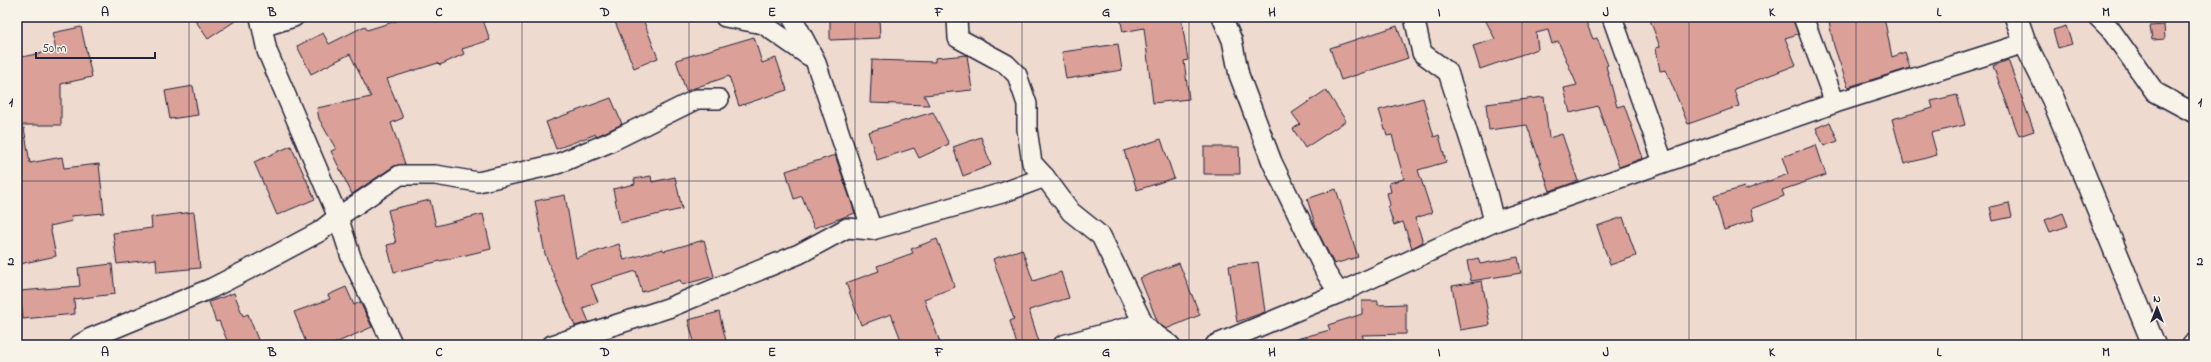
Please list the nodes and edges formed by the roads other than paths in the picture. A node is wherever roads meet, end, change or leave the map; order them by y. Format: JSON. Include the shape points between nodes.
{"nodes":[{"id":1,"x":294,"y":17,"type":"edge"},
{"id":2,"x":725,"y":17,"type":"edge"},
{"id":3,"x":792,"y":17,"type":"edge"},
{"id":4,"x":957,"y":17,"type":"edge"},
{"id":5,"x":1222,"y":17,"type":"edge"},
{"id":6,"x":1414,"y":17,"type":"edge"},
{"id":7,"x":1612,"y":17,"type":"edge"},
{"id":8,"x":1803,"y":17,"type":"edge"},
{"id":9,"x":2016,"y":17,"type":"edge"},
{"id":10,"x":2109,"y":21,"type":"edge"},
{"id":11,"x":261,"y":22,"type":"edge"},
{"id":12,"x":2025,"y":43,"type":"junction"},
{"id":13,"x":815,"y":60,"type":"junction"},
{"id":14,"x":719,"y":99,"type":"dead end"},
{"id":15,"x":1835,"y":103,"type":"junction"},
{"id":16,"x":2194,"y":113,"type":"edge"},
{"id":17,"x":1663,"y":162,"type":"junction"},
{"id":18,"x":1045,"y":177,"type":"junction"},
{"id":19,"x":338,"y":217,"type":"junction"},
{"id":20,"x":1494,"y":222,"type":"junction"},
{"id":21,"x":872,"y":230,"type":"junction"},
{"id":22,"x":1339,"y":293,"type":"junction"},
{"id":23,"x":1147,"y":327,"type":"junction"},
{"id":24,"x":79,"y":345,"type":"edge"},
{"id":25,"x":393,"y":345,"type":"edge"},
{"id":26,"x":552,"y":345,"type":"edge"},
{"id":27,"x":1063,"y":345,"type":"edge"},
{"id":28,"x":1128,"y":345,"type":"edge"},
{"id":29,"x":1170,"y":345,"type":"edge"},
{"id":30,"x":1215,"y":345,"type":"edge"},
{"id":31,"x":2154,"y":345,"type":"edge"}],
"edges":[{"from":1,"to":11,"type":"street"},
{"from":2,"to":13,"type":"street","via":[[763,24]]},
{"from":3,"to":13,"type":"street"},
{"from":4,"to":18,"type":"street","via":[[958,38],[1006,64],[1017,75],[1027,104],[1027,129],[1032,163]]},
{"from":5,"to":22,"type":"street","via":[[1232,40],[1239,75],[1272,162],[1326,273]]},
{"from":6,"to":20,"type":"street","via":[[1422,53],[1448,72]]},
{"from":7,"to":17,"type":"street"},
{"from":8,"to":15,"type":"street"},
{"from":9,"to":12,"type":"street"},
{"from":10,"to":16,"type":"street","via":[[2155,92]]},
{"from":11,"to":19,"type":"street","via":[[267,52]]},
{"from":12,"to":15,"type":"street"},
{"from":12,"to":31,"type":"street","via":[[2053,99]]},
{"from":13,"to":21,"type":"street"},
{"from":14,"to":19,"type":"street","via":[[697,99],[608,143],[550,165],[478,182],[435,176],[400,175]]},
{"from":15,"to":17,"type":"street"},
{"from":17,"to":20,"type":"street"},
{"from":18,"to":21,"type":"street","via":[[1002,193]]},
{"from":18,"to":23,"type":"street","via":[[1071,212],[1101,236]]},
{"from":19,"to":24,"type":"street","via":[[320,232],[212,288]]},
{"from":19,"to":25,"type":"street","via":[[351,257]]},
{"from":20,"to":22,"type":"street"},
{"from":21,"to":26,"type":"street","via":[[847,228],[799,254],[668,308]]},
{"from":22,"to":30,"type":"street"},
{"from":23,"to":27,"type":"street"},
{"from":23,"to":28,"type":"street"},
{"from":23,"to":29,"type":"street"}]}
